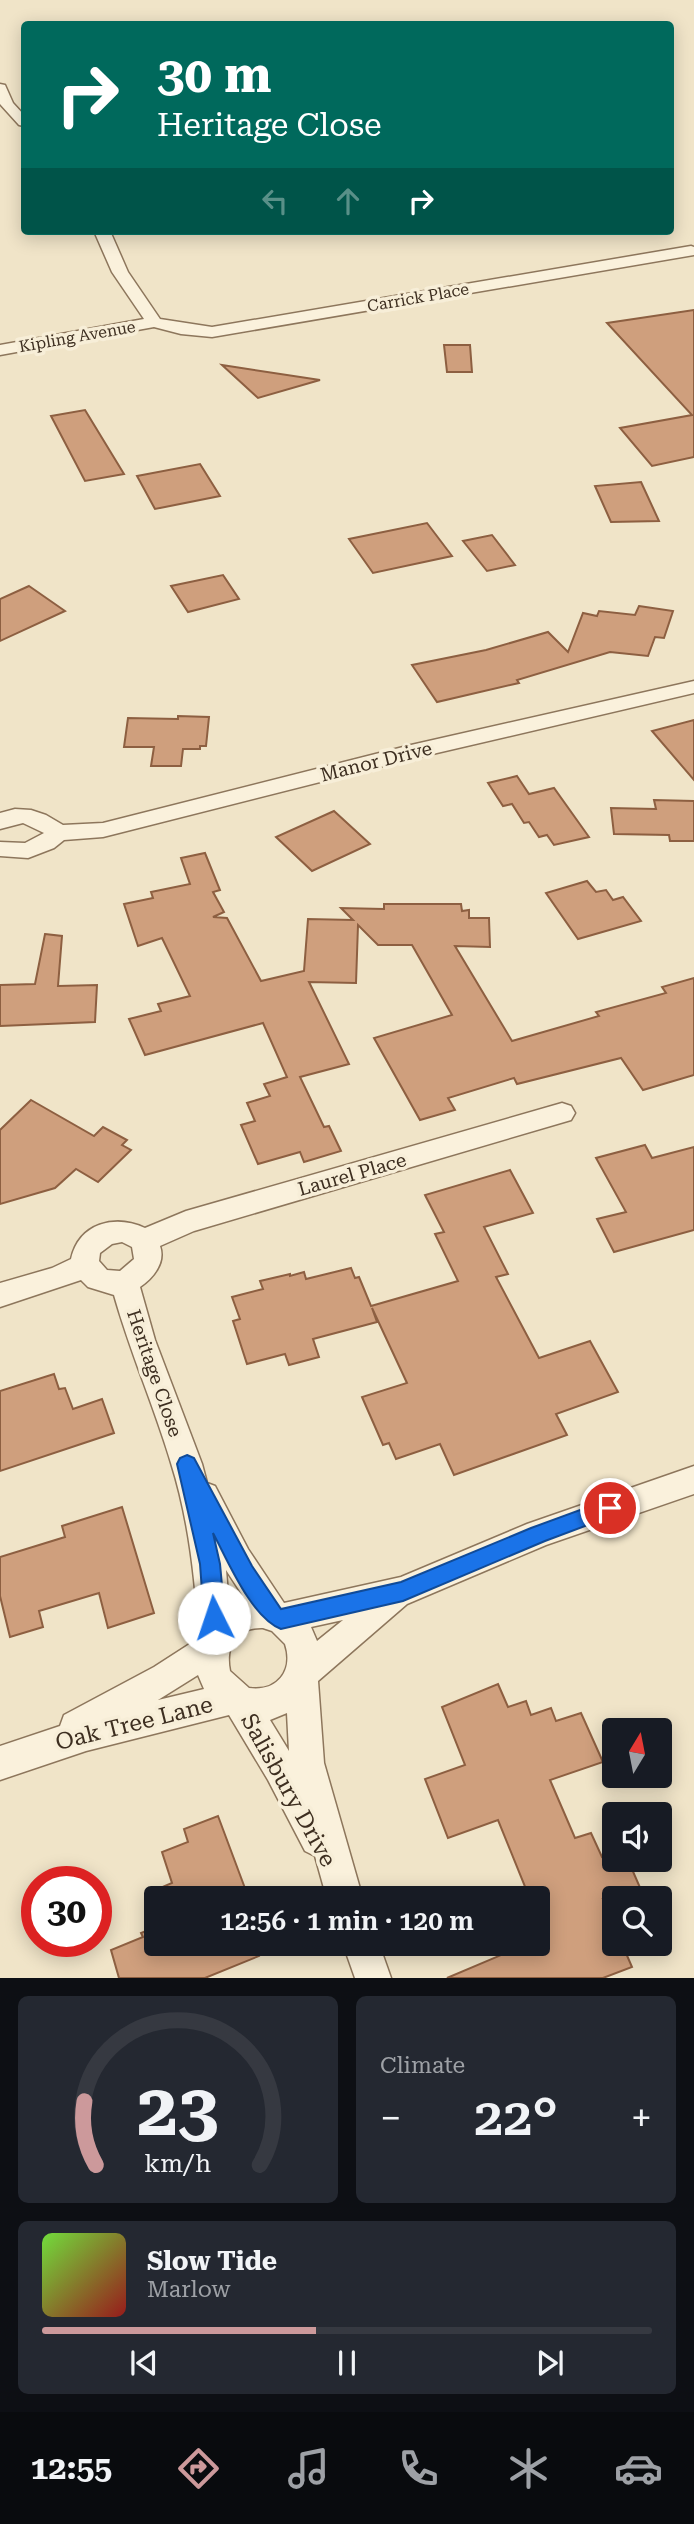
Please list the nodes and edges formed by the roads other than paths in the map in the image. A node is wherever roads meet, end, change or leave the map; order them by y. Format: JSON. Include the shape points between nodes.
{"nodes":[{"id":1,"x":0,"y":88,"type":"edge"},
{"id":2,"x":21,"y":119,"type":"edge"},
{"id":3,"x":104,"y":235,"type":"edge"},
{"id":4,"x":686,"y":251,"type":"dead end"},
{"id":5,"x":154,"y":322,"type":"junction"},
{"id":6,"x":0,"y":350,"type":"edge"},
{"id":7,"x":694,"y":687,"type":"edge"},
{"id":8,"x":0,"y":822,"type":"edge"},
{"id":9,"x":58,"y":833,"type":"junction"},
{"id":10,"x":0,"y":849,"type":"edge"},
{"id":11,"x":562,"y":1113,"type":"dead end"},
{"id":12,"x":144,"y":1241,"type":"junction"},
{"id":13,"x":85,"y":1265,"type":"junction"},
{"id":14,"x":124,"y":1282,"type":"junction"},
{"id":15,"x":0,"y":1295,"type":"edge"},
{"id":16,"x":187,"y":1464,"type":"junction"},
{"id":17,"x":694,"y":1480,"type":"edge"},
{"id":18,"x":403,"y":1591,"type":"junction"},
{"id":19,"x":277,"y":1618,"type":"junction"},
{"id":20,"x":214,"y":1644,"type":"junction"},
{"id":21,"x":303,"y":1675,"type":"junction"},
{"id":22,"x":236,"y":1699,"type":"junction"},
{"id":23,"x":36,"y":1749,"type":"junction"},
{"id":24,"x":0,"y":1763,"type":"edge"},
{"id":25,"x":339,"y":1886,"type":"edge"},
{"id":26,"x":340,"y":1886,"type":"edge"},
{"id":27,"x":365,"y":1956,"type":"edge"},
{"id":28,"x":373,"y":1978,"type":"edge"}],
"edges":[{"from":1,"to":2,"type":"street"},
{"from":3,"to":5,"type":"street","via":[[120,272]]},
{"from":4,"to":5,"type":"street","name":"Carrick Place","via":[[212,332]]},
{"from":5,"to":6,"type":"street","name":"Kipling Avenue"},
{"from":7,"to":9,"type":"street","name":"Manor Drive","via":[[103,830]]},
{"from":8,"to":9,"type":"street","via":[[27,817]]},
{"from":9,"to":10,"type":"street","name":"Manor Drive","via":[[28,851]]},
{"from":11,"to":12,"type":"street","name":"Laurel Place","via":[[186,1222]]},
{"from":12,"to":13,"type":"street","via":[[125,1231],[106,1233],[86,1250]]},
{"from":12,"to":14,"type":"street","via":[[148,1260],[137,1275]]},
{"from":13,"to":14,"type":"street","via":[[97,1279]]},
{"from":13,"to":15,"type":"street"},
{"from":14,"to":16,"type":"street","name":"Heritage Close"},
{"from":16,"to":19,"type":"street","name":"Heritage Close","via":[[237,1559]]},
{"from":16,"to":20,"type":"street","name":"Heritage Close","via":[[210,1564]]},
{"from":17,"to":18,"type":"street","via":[[538,1534]]},
{"from":18,"to":19,"type":"street"},
{"from":18,"to":21,"type":"street"},
{"from":19,"to":20,"type":"street","via":[[259,1614],[237,1620]]},
{"from":19,"to":21,"type":"street","via":[[292,1626],[304,1644]]},
{"from":20,"to":22,"type":"street","via":[[214,1677]]},
{"from":20,"to":23,"type":"street","name":"Oak Tree Lane","via":[[147,1688]]},
{"from":21,"to":22,"type":"street","via":[[293,1690],[274,1701],[260,1704]]},
{"from":21,"to":26,"type":"street","name":"Salisbury Drive","via":[[307,1763]]},
{"from":22,"to":23,"type":"street","name":"Oak Tree Lane","via":[[155,1715]]},
{"from":22,"to":25,"type":"street","name":"Salisbury Drive","via":[[280,1768]]},
{"from":23,"to":24,"type":"street","name":"Oak Tree Lane"},
{"from":27,"to":28,"type":"street"}]}
